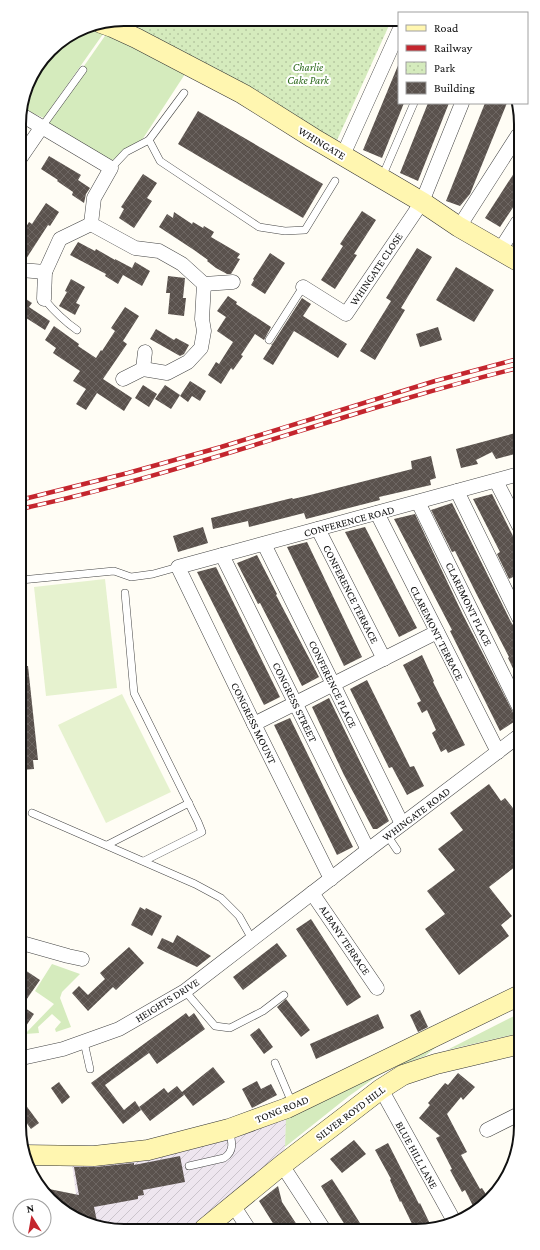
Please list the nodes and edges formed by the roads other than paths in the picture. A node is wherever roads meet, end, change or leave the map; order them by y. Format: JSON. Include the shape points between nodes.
{"nodes":[{"id":1,"x":130,"y":26,"type":"edge"},
{"id":2,"x":398,"y":33,"type":"edge"},
{"id":3,"x":83,"y":70,"type":"dead end"},
{"id":4,"x":184,"y":93,"type":"dead end"},
{"id":5,"x":414,"y":104,"type":"edge"},
{"id":6,"x":462,"y":104,"type":"edge"},
{"id":7,"x":26,"y":118,"type":"edge"},
{"id":8,"x":41,"y":128,"type":"junction"},
{"id":9,"x":149,"y":140,"type":"junction"},
{"id":10,"x":514,"y":141,"type":"edge"},
{"id":11,"x":26,"y":150,"type":"edge"},
{"id":12,"x":343,"y":155,"type":"junction"},
{"id":13,"x":111,"y":168,"type":"junction"},
{"id":14,"x":381,"y":179,"type":"junction"},
{"id":15,"x":335,"y":181,"type":"dead end"},
{"id":16,"x":422,"y":202,"type":"junction"},
{"id":17,"x":91,"y":224,"type":"junction"},
{"id":18,"x":459,"y":227,"type":"junction"},
{"id":19,"x":514,"y":228,"type":"edge"},
{"id":20,"x":500,"y":250,"type":"junction"},
{"id":21,"x":514,"y":259,"type":"edge"},
{"id":22,"x":26,"y":270,"type":"edge"},
{"id":23,"x":45,"y":272,"type":"junction"},
{"id":24,"x":233,"y":282,"type":"dead end"},
{"id":25,"x":204,"y":284,"type":"junction"},
{"id":26,"x":303,"y":287,"type":"joint"},
{"id":27,"x":44,"y":299,"type":"joint"},
{"id":28,"x":77,"y":330,"type":"dead end"},
{"id":29,"x":269,"y":340,"type":"dead end"},
{"id":30,"x":145,"y":352,"type":"dead end"},
{"id":31,"x":143,"y":369,"type":"junction"},
{"id":32,"x":123,"y":379,"type":"dead end"},
{"id":33,"x":514,"y":475,"type":"edge"},
{"id":34,"x":496,"y":480,"type":"junction"},
{"id":35,"x":457,"y":491,"type":"junction"},
{"id":36,"x":418,"y":502,"type":"junction"},
{"id":37,"x":377,"y":513,"type":"junction"},
{"id":38,"x":514,"y":516,"type":"edge"},
{"id":39,"x":318,"y":529,"type":"junction"},
{"id":40,"x":264,"y":544,"type":"junction"},
{"id":41,"x":222,"y":555,"type":"junction"},
{"id":42,"x":178,"y":567,"type":"junction"},
{"id":43,"x":26,"y":580,"type":"edge"},
{"id":44,"x":125,"y":593,"type":"dead end"},
{"id":45,"x":514,"y":608,"type":"edge"},
{"id":46,"x":437,"y":632,"type":"junction"},
{"id":47,"x":384,"y":659,"type":"junction"},
{"id":48,"x":333,"y":684,"type":"junction"},
{"id":49,"x":514,"y":697,"type":"edge"},
{"id":50,"x":295,"y":703,"type":"junction"},
{"id":51,"x":254,"y":724,"type":"junction"},
{"id":52,"x":514,"y":740,"type":"edge"},
{"id":53,"x":498,"y":752,"type":"junction"},
{"id":54,"x":189,"y":803,"type":"junction"},
{"id":55,"x":32,"y":813,"type":"dead end"},
{"id":56,"x":402,"y":824,"type":"junction"},
{"id":57,"x":387,"y":835,"type":"junction"},
{"id":58,"x":107,"y":845,"type":"junction"},
{"id":59,"x":368,"y":850,"type":"junction"},
{"id":60,"x":397,"y":850,"type":"dead end"},
{"id":61,"x":144,"y":861,"type":"junction"},
{"id":62,"x":331,"y":879,"type":"junction"},
{"id":63,"x":312,"y":893,"type":"junction"},
{"id":64,"x":252,"y":939,"type":"junction"},
{"id":65,"x":26,"y":944,"type":"edge"},
{"id":66,"x":82,"y":959,"type":"dead end"},
{"id":67,"x":377,"y":988,"type":"dead end"},
{"id":68,"x":185,"y":991,"type":"junction"},
{"id":69,"x":284,"y":995,"type":"dead end"},
{"id":70,"x":514,"y":998,"type":"edge"},
{"id":71,"x":84,"y":1042,"type":"junction"},
{"id":72,"x":514,"y":1045,"type":"edge"},
{"id":73,"x":26,"y":1057,"type":"edge"},
{"id":74,"x":276,"y":1063,"type":"dead end"},
{"id":75,"x":90,"y":1069,"type":"dead end"},
{"id":76,"x":380,"y":1089,"type":"junction"},
{"id":77,"x":293,"y":1106,"type":"junction"},
{"id":78,"x":514,"y":1116,"type":"edge"},
{"id":79,"x":229,"y":1129,"type":"junction"},
{"id":80,"x":487,"y":1130,"type":"dead end"},
{"id":81,"x":30,"y":1155,"type":"edge"},
{"id":82,"x":282,"y":1165,"type":"junction"},
{"id":83,"x":190,"y":1166,"type":"dead end"},
{"id":84,"x":233,"y":1204,"type":"junction"},
{"id":85,"x":452,"y":1218,"type":"edge"},
{"id":86,"x":210,"y":1224,"type":"edge"},
{"id":87,"x":246,"y":1224,"type":"edge"},
{"id":88,"x":320,"y":1224,"type":"edge"}],
"edges":[{"from":1,"to":12,"type":"street","name":"WHINGATE"},
{"from":2,"to":12,"type":"street"},
{"from":3,"to":8,"type":"lane"},
{"from":4,"to":9,"type":"lane"},
{"from":5,"to":14,"type":"lane"},
{"from":6,"to":16,"type":"street"},
{"from":7,"to":8,"type":"street"},
{"from":8,"to":11,"type":"street"},
{"from":8,"to":13,"type":"street"},
{"from":9,"to":13,"type":"lane","via":[[126,152]]},
{"from":9,"to":15,"type":"lane","via":[[160,161],[259,227],[285,231],[304,230]]},
{"from":10,"to":18,"type":"street"},
{"from":12,"to":14,"type":"street","name":"WHINGATE"},
{"from":13,"to":17,"type":"street","via":[[94,198]]},
{"from":14,"to":16,"type":"street","name":"WHINGATE"},
{"from":16,"to":18,"type":"street","name":"WHINGATE"},
{"from":16,"to":26,"type":"street","name":"WHINGATE CLOSE","via":[[346,314]]},
{"from":17,"to":23,"type":"street","via":[[60,239]]},
{"from":17,"to":25,"type":"street","via":[[135,248],[159,251],[182,264]]},
{"from":18,"to":20,"type":"street","name":"WHINGATE"},
{"from":19,"to":20,"type":"street"},
{"from":20,"to":21,"type":"street","name":"WHINGATE"},
{"from":22,"to":23,"type":"street"},
{"from":23,"to":27,"type":"street"},
{"from":24,"to":25,"type":"street"},
{"from":25,"to":31,"type":"street","via":[[204,331],[201,348],[188,362],[167,373]]},
{"from":26,"to":29,"type":"lane"},
{"from":27,"to":28,"type":"lane","via":[[63,320]]},
{"from":30,"to":31,"type":"street"},
{"from":31,"to":32,"type":"street"},
{"from":33,"to":34,"type":"street","name":"CONFERENCE ROAD"},
{"from":34,"to":35,"type":"street","name":"CONFERENCE ROAD"},
{"from":34,"to":38,"type":"street"},
{"from":35,"to":36,"type":"street","name":"CONFERENCE ROAD"},
{"from":35,"to":45,"type":"street"},
{"from":36,"to":37,"type":"street","name":"CONFERENCE ROAD"},
{"from":36,"to":49,"type":"street","name":"CLAREMONT PLACE"},
{"from":37,"to":39,"type":"street","name":"CONFERENCE ROAD"},
{"from":37,"to":46,"type":"street","name":"CLAREMONT TERRACE"},
{"from":39,"to":40,"type":"street","name":"CONFERENCE ROAD"},
{"from":39,"to":47,"type":"street","name":"CONFERENCE TERRACE"},
{"from":40,"to":41,"type":"street","name":"CONFERENCE ROAD"},
{"from":40,"to":48,"type":"street","name":"CONFERENCE PLACE"},
{"from":41,"to":42,"type":"street","name":"CONFERENCE ROAD"},
{"from":41,"to":50,"type":"street","name":"CONGRESS STREET"},
{"from":42,"to":43,"type":"lane","via":[[131,577],[114,571]]},
{"from":42,"to":51,"type":"street","name":"CONGRESS MOUNT"},
{"from":44,"to":54,"type":"lane","via":[[134,693]]},
{"from":46,"to":47,"type":"street"},
{"from":46,"to":53,"type":"street","name":"CLAREMONT TERRACE"},
{"from":47,"to":48,"type":"street"},
{"from":48,"to":50,"type":"street"},
{"from":48,"to":56,"type":"street","name":"CONFERENCE PLACE"},
{"from":50,"to":51,"type":"street"},
{"from":50,"to":59,"type":"street","name":"CONGRESS STREET"},
{"from":51,"to":62,"type":"street","name":"CONGRESS MOUNT"},
{"from":52,"to":53,"type":"street","name":"WHINGATE ROAD"},
{"from":53,"to":56,"type":"street","name":"WHINGATE ROAD"},
{"from":54,"to":58,"type":"lane"},
{"from":54,"to":61,"type":"lane","via":[[202,832]]},
{"from":55,"to":58,"type":"lane"},
{"from":56,"to":57,"type":"street","name":"WHINGATE ROAD"},
{"from":57,"to":59,"type":"street","name":"WHINGATE ROAD"},
{"from":57,"to":60,"type":"lane"},
{"from":58,"to":61,"type":"lane"},
{"from":59,"to":62,"type":"street","name":"WHINGATE ROAD"},
{"from":61,"to":64,"type":"lane","via":[[221,898],[239,916]]},
{"from":62,"to":63,"type":"street","name":"WHINGATE ROAD"},
{"from":63,"to":64,"type":"street","name":"HEIGHTS DRIVE"},
{"from":63,"to":67,"type":"street","name":"ALBANY TERRACE"},
{"from":64,"to":68,"type":"street","name":"HEIGHTS DRIVE"},
{"from":65,"to":66,"type":"street"},
{"from":68,"to":69,"type":"lane","via":[[215,1026],[230,1028],[263,1011]]},
{"from":68,"to":71,"type":"street","name":"HEIGHTS DRIVE","via":[[119,1029]]},
{"from":70,"to":77,"type":"street","name":"TONG ROAD"},
{"from":71,"to":73,"type":"street","name":"HEIGHTS DRIVE","via":[[63,1050]]},
{"from":71,"to":75,"type":"lane"},
{"from":72,"to":76,"type":"street","name":"SILVER ROYD HILL","via":[[436,1064],[403,1075]]},
{"from":74,"to":77,"type":"lane"},
{"from":76,"to":82,"type":"street","name":"SILVER ROYD HILL"},
{"from":76,"to":85,"type":"street","name":"BLUE HILL LANE"},
{"from":77,"to":79,"type":"street","name":"TONG ROAD"},
{"from":78,"to":80,"type":"street"},
{"from":79,"to":81,"type":"street","name":"TONG ROAD","via":[[148,1150],[94,1156]]},
{"from":79,"to":83,"type":"lane","via":[[232,1149],[227,1156]]},
{"from":82,"to":84,"type":"street","name":"SILVER ROYD HILL"},
{"from":82,"to":88,"type":"street"},
{"from":84,"to":86,"type":"street","name":"SILVER ROYD HILL"},
{"from":84,"to":87,"type":"street"}]}
